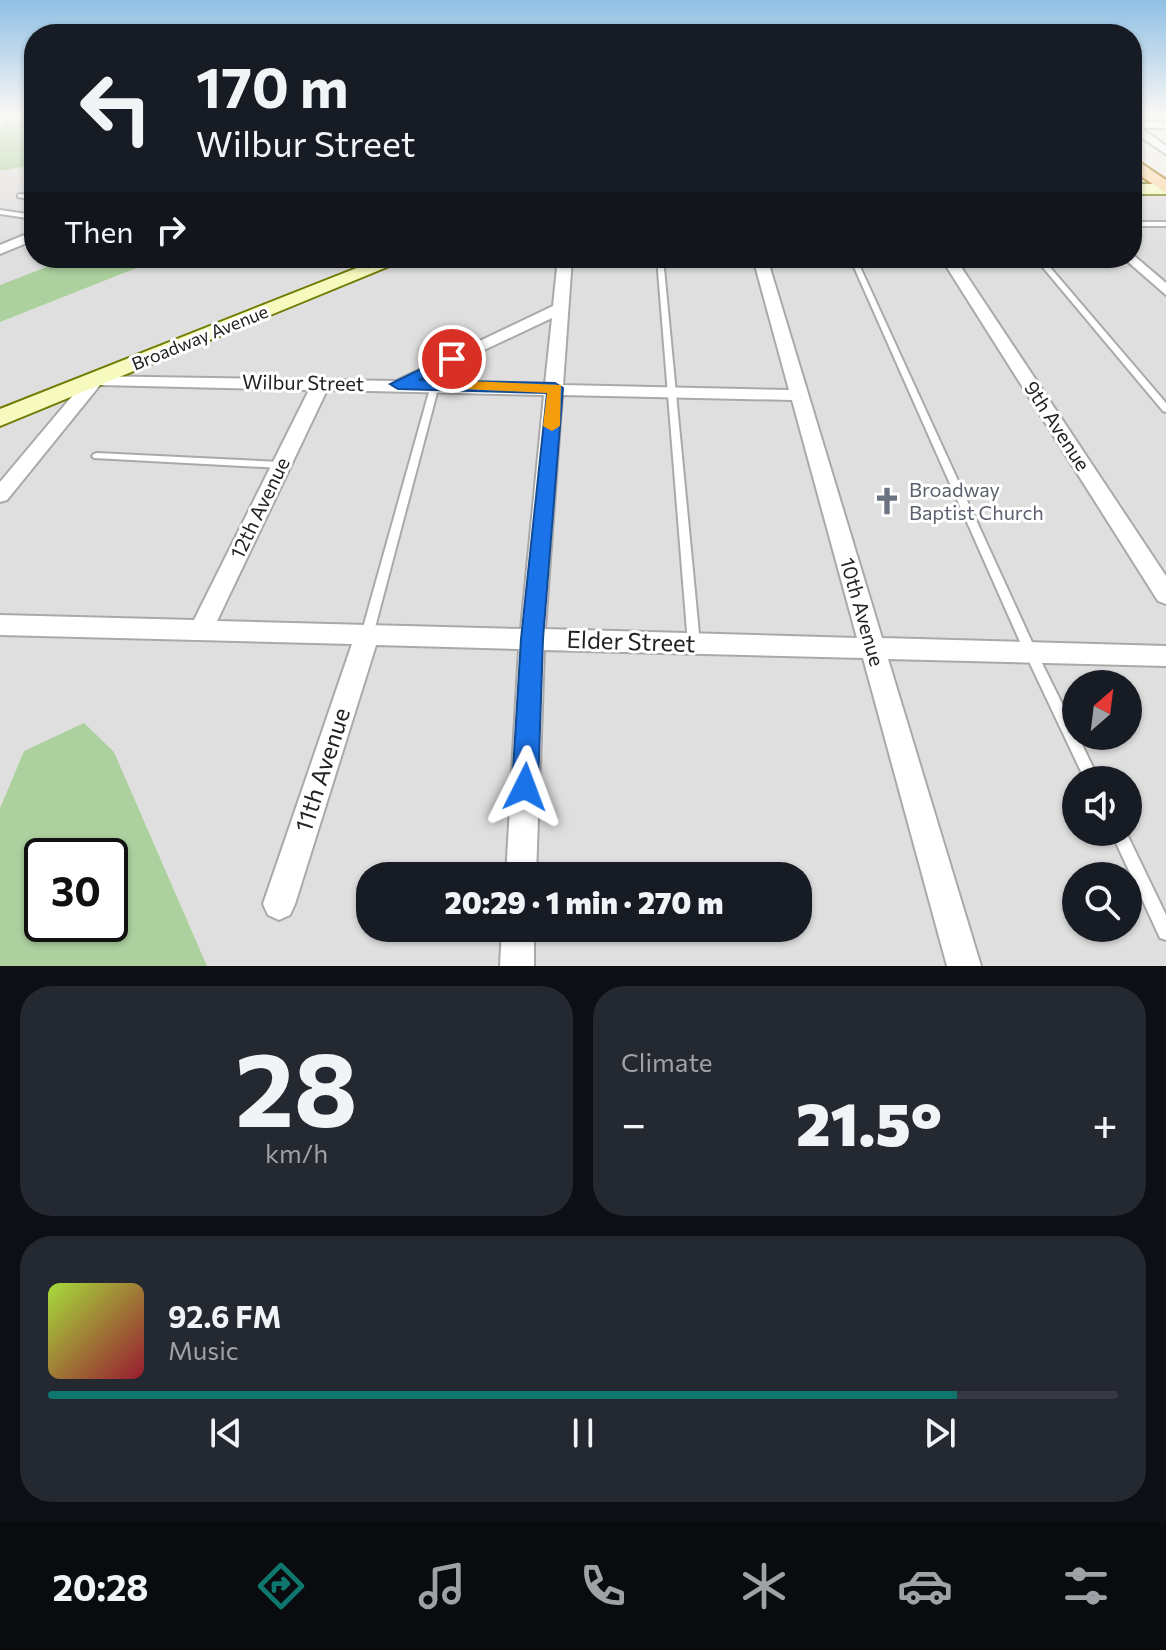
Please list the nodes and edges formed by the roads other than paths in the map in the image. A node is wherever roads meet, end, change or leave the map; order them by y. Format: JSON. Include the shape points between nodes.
{"nodes":[{"id":1,"x":1142,"y":159,"type":"edge"},
{"id":2,"x":1142,"y":169,"type":"edge"},
{"id":3,"x":1142,"y":182,"type":"edge"},
{"id":4,"x":1164,"y":183,"type":"edge"},
{"id":5,"x":1142,"y":187,"type":"edge"},
{"id":6,"x":20,"y":196,"type":"dead end"},
{"id":7,"x":24,"y":197,"type":"edge"},
{"id":8,"x":0,"y":212,"type":"edge"},
{"id":9,"x":24,"y":216,"type":"edge"},
{"id":10,"x":1142,"y":224,"type":"edge"},
{"id":11,"x":1166,"y":224,"type":"edge"},
{"id":12,"x":24,"y":239,"type":"edge"},
{"id":13,"x":0,"y":250,"type":"edge"},
{"id":14,"x":347,"y":268,"type":"edge"},
{"id":15,"x":373,"y":268,"type":"edge"},
{"id":16,"x":564,"y":268,"type":"edge"},
{"id":17,"x":661,"y":268,"type":"edge"},
{"id":18,"x":763,"y":268,"type":"edge"},
{"id":19,"x":858,"y":268,"type":"edge"},
{"id":20,"x":954,"y":268,"type":"edge"},
{"id":21,"x":1046,"y":268,"type":"edge"},
{"id":22,"x":1142,"y":268,"type":"edge"},
{"id":23,"x":1166,"y":291,"type":"edge"},
{"id":24,"x":560,"y":309,"type":"junction"},
{"id":25,"x":91,"y":375,"type":"junction"},
{"id":26,"x":321,"y":384,"type":"junction"},
{"id":27,"x":398,"y":384,"type":"junction"},
{"id":28,"x":435,"y":385,"type":"junction"},
{"id":29,"x":555,"y":388,"type":"junction"},
{"id":30,"x":671,"y":391,"type":"junction"},
{"id":31,"x":798,"y":395,"type":"junction"},
{"id":32,"x":0,"y":404,"type":"edge"},
{"id":33,"x":1166,"y":409,"type":"edge"},
{"id":34,"x":0,"y":418,"type":"edge"},
{"id":35,"x":97,"y":456,"type":"dead end"},
{"id":36,"x":281,"y":465,"type":"junction"},
{"id":37,"x":0,"y":495,"type":"edge"},
{"id":38,"x":1166,"y":595,"type":"edge"},
{"id":39,"x":0,"y":625,"type":"edge"},
{"id":40,"x":200,"y":632,"type":"junction"},
{"id":41,"x":367,"y":635,"type":"junction"},
{"id":42,"x":532,"y":639,"type":"junction"},
{"id":43,"x":694,"y":644,"type":"junction"},
{"id":44,"x":873,"y":649,"type":"junction"},
{"id":45,"x":1031,"y":653,"type":"junction"},
{"id":46,"x":1166,"y":656,"type":"edge"},
{"id":47,"x":1085,"y":766,"type":"edge"},
{"id":48,"x":1125,"y":846,"type":"edge"},
{"id":49,"x":522,"y":862,"type":"edge"},
{"id":50,"x":279,"y":904,"type":"dead end"},
{"id":51,"x":1166,"y":932,"type":"edge"},
{"id":52,"x":518,"y":942,"type":"edge"},
{"id":53,"x":517,"y":966,"type":"edge"},
{"id":54,"x":964,"y":966,"type":"edge"}],
"edges":[{"from":1,"to":4,"type":"main road"},
{"from":2,"to":4,"type":"main road"},
{"from":3,"to":4,"type":"main road"},
{"from":4,"to":5,"type":"main road"},
{"from":6,"to":7,"type":"lane"},
{"from":8,"to":9,"type":"lane"},
{"from":10,"to":11,"type":"lane"},
{"from":12,"to":13,"type":"street"},
{"from":14,"to":25,"type":"main road","name":"Broadway Avenue"},
{"from":15,"to":25,"type":"main road","name":"Broadway Avenue"},
{"from":16,"to":24,"type":"street"},
{"from":17,"to":30,"type":"lane"},
{"from":18,"to":31,"type":"street","name":"10th Avenue"},
{"from":19,"to":45,"type":"lane"},
{"from":20,"to":38,"type":"street","name":"9th Avenue"},
{"from":21,"to":33,"type":"lane"},
{"from":22,"to":23,"type":"street"},
{"from":24,"to":27,"type":"street"},
{"from":24,"to":29,"type":"street"},
{"from":25,"to":26,"type":"street","name":"Wilbur Street"},
{"from":25,"to":32,"type":"main road","name":"Broadway Avenue"},
{"from":25,"to":34,"type":"main road","name":"Broadway Avenue"},
{"from":25,"to":37,"type":"street"},
{"from":26,"to":27,"type":"street","name":"Wilbur Street"},
{"from":26,"to":36,"type":"street","name":"12th Avenue"},
{"from":27,"to":28,"type":"street","name":"Wilbur Street"},
{"from":28,"to":29,"type":"street","name":"Wilbur Street"},
{"from":28,"to":41,"type":"lane"},
{"from":29,"to":30,"type":"street","name":"Wilbur Street"},
{"from":29,"to":42,"type":"street"},
{"from":30,"to":31,"type":"street","name":"Wilbur Street"},
{"from":30,"to":43,"type":"lane"},
{"from":31,"to":44,"type":"street","name":"10th Avenue"},
{"from":35,"to":36,"type":"lane"},
{"from":36,"to":40,"type":"street","name":"12th Avenue"},
{"from":39,"to":40,"type":"street","name":"Elder Street"},
{"from":40,"to":41,"type":"street","name":"Elder Street"},
{"from":41,"to":42,"type":"street","name":"Elder Street"},
{"from":41,"to":50,"type":"street","name":"11th Avenue"},
{"from":42,"to":43,"type":"street","name":"Elder Street"},
{"from":42,"to":49,"type":"street"},
{"from":43,"to":44,"type":"street","name":"Elder Street"},
{"from":44,"to":45,"type":"street","name":"Elder Street"},
{"from":44,"to":54,"type":"street","name":"10th Avenue"},
{"from":45,"to":46,"type":"street","name":"Elder Street"},
{"from":45,"to":47,"type":"lane"},
{"from":48,"to":51,"type":"lane"},
{"from":52,"to":53,"type":"street"}]}
